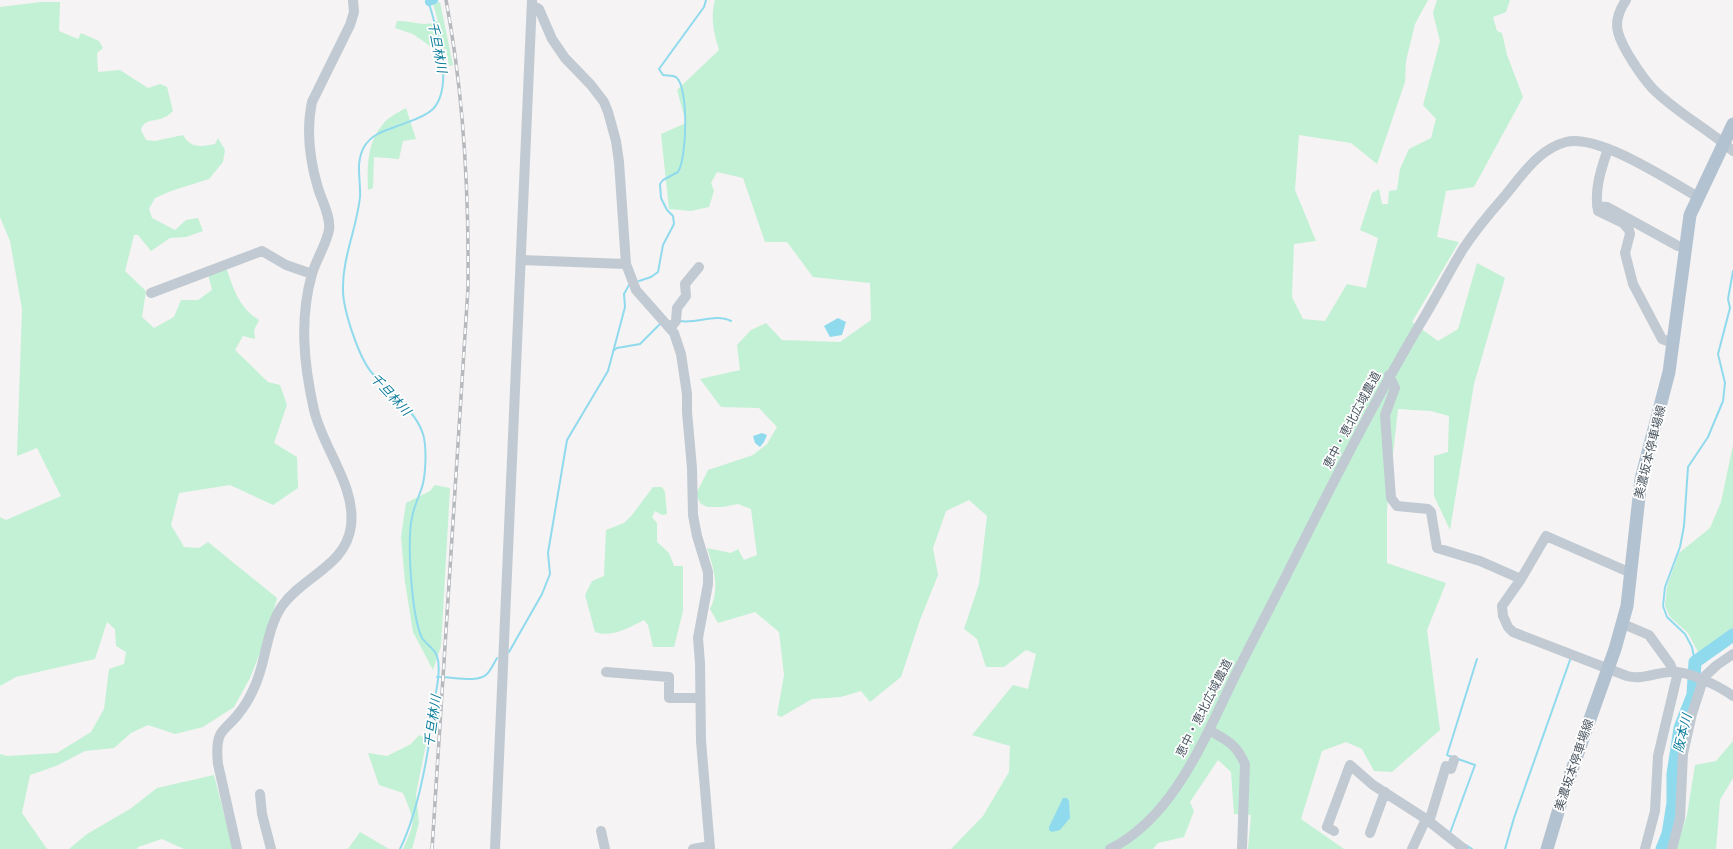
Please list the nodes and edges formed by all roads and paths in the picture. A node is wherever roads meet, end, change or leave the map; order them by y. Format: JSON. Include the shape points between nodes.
{"nodes":[{"id":1,"x":353,"y":0,"type":"edge"},
{"id":2,"x":1626,"y":0,"type":"edge"},
{"id":3,"x":532,"y":3,"type":"edge"},
{"id":4,"x":1733,"y":124,"type":"edge"},
{"id":5,"x":1729,"y":147,"type":"edge"},
{"id":6,"x":1608,"y":149,"type":"junction"},
{"id":7,"x":1698,"y":197,"type":"junction"},
{"id":8,"x":1597,"y":206,"type":"junction"},
{"id":9,"x":1686,"y":248,"type":"junction"},
{"id":10,"x":521,"y":260,"type":"junction"},
{"id":11,"x":626,"y":264,"type":"junction"},
{"id":12,"x":699,"y":267,"type":"dead end"},
{"id":13,"x":312,"y":274,"type":"junction"},
{"id":14,"x":151,"y":293,"type":"dead end"},
{"id":15,"x":670,"y":328,"type":"junction"},
{"id":16,"x":1673,"y":343,"type":"junction"},
{"id":17,"x":1389,"y":375,"type":"junction"},
{"id":18,"x":1631,"y":573,"type":"junction"},
{"id":19,"x":1522,"y":579,"type":"junction"},
{"id":20,"x":1623,"y":624,"type":"junction"},
{"id":21,"x":1733,"y":654,"type":"edge"},
{"id":22,"x":1608,"y":669,"type":"junction"},
{"id":23,"x":606,"y":672,"type":"dead end"},
{"id":24,"x":1675,"y":672,"type":"junction"},
{"id":25,"x":1703,"y":680,"type":"junction"},
{"id":26,"x":1733,"y":696,"type":"edge"},
{"id":27,"x":699,"y":698,"type":"junction"},
{"id":28,"x":1209,"y":730,"type":"junction"},
{"id":29,"x":1454,"y":760,"type":"dead end"},
{"id":30,"x":1385,"y":792,"type":"junction"},
{"id":31,"x":260,"y":794,"type":"dead end"},
{"id":32,"x":1428,"y":820,"type":"junction"},
{"id":33,"x":601,"y":831,"type":"dead end"},
{"id":34,"x":1334,"y":831,"type":"dead end"},
{"id":35,"x":1370,"y":833,"type":"dead end"},
{"id":36,"x":710,"y":847,"type":"edge"},
{"id":37,"x":237,"y":849,"type":"edge"},
{"id":38,"x":271,"y":849,"type":"edge"},
{"id":39,"x":495,"y":849,"type":"edge"},
{"id":40,"x":605,"y":849,"type":"edge"},
{"id":41,"x":693,"y":849,"type":"edge"},
{"id":42,"x":1110,"y":849,"type":"edge"},
{"id":43,"x":1242,"y":849,"type":"edge"},
{"id":44,"x":1412,"y":849,"type":"edge"},
{"id":45,"x":1464,"y":849,"type":"edge"},
{"id":46,"x":1547,"y":849,"type":"edge"},
{"id":47,"x":1645,"y":849,"type":"edge"},
{"id":48,"x":1672,"y":849,"type":"edge"}],
"edges":[{"from":1,"to":13,"type":"street","via":[[354,12],[350,25],[312,102],[310,114],[311,150],[329,230]]},
{"from":2,"to":5,"type":"street","via":[[1617,19],[1618,32],[1625,48],[1648,83]]},
{"from":3,"to":10,"type":"street"},
{"from":3,"to":11,"type":"street","via":[[539,9],[552,39],[564,58],[591,85],[608,112],[619,162]]},
{"from":4,"to":5,"type":"main road","name":"美濃坂本停車場線"},
{"from":5,"to":7,"type":"main road","name":"美濃坂本停車場線"},
{"from":6,"to":7,"type":"street","name":"恵中・恵北広域農道","via":[[1635,161]]},
{"from":6,"to":8,"type":"street","via":[[1597,184]]},
{"from":6,"to":17,"type":"street","name":"恵中・恵北広域農道","via":[[1573,141],[1557,145],[1538,158],[1483,222],[1463,250]]},
{"from":7,"to":9,"type":"main road","name":"美濃坂本停車場線","via":[[1690,215]]},
{"from":8,"to":9,"type":"street","via":[[1607,207]]},
{"from":8,"to":16,"type":"street","via":[[1598,211],[1622,223],[1629,230],[1625,253],[1633,284],[1662,339]]},
{"from":9,"to":16,"type":"main road","name":"美濃坂本停車場線"},
{"from":10,"to":11,"type":"street"},
{"from":10,"to":39,"type":"street"},
{"from":11,"to":15,"type":"street","via":[[636,290],[651,310]]},
{"from":12,"to":15,"type":"street","via":[[685,284],[686,296],[677,308],[676,321]]},
{"from":13,"to":14,"type":"street","via":[[286,265],[262,251]]},
{"from":13,"to":37,"type":"street","via":[[303,325],[314,411],[349,496],[352,510],[351,525],[344,548],[337,558],[296,591],[281,607],[254,687],[240,713],[220,734],[218,764]]},
{"from":15,"to":27,"type":"street","via":[[678,340],[686,376],[693,515],[708,572],[698,638]]},
{"from":16,"to":18,"type":"main road","name":"美濃坂本停車場線","via":[[1663,400],[1641,479]]},
{"from":17,"to":19,"type":"street","via":[[1394,388],[1386,415],[1391,498],[1397,506],[1428,509],[1431,512],[1437,548],[1480,561]]},
{"from":17,"to":28,"type":"street","name":"恵中・恵北広域農道"},
{"from":18,"to":19,"type":"street","via":[[1546,536]]},
{"from":18,"to":20,"type":"main road","name":"美濃坂本停車場線"},
{"from":19,"to":22,"type":"street","via":[[1502,606],[1508,627],[1513,632]]},
{"from":20,"to":22,"type":"main road","name":"美濃坂本停車場線"},
{"from":20,"to":24,"type":"street","via":[[1649,635]]},
{"from":21,"to":25,"type":"street","via":[[1710,671]]},
{"from":22,"to":24,"type":"street","via":[[1635,678]]},
{"from":22,"to":46,"type":"main road","name":"美濃坂本停車場線","via":[[1564,792]]},
{"from":23,"to":27,"type":"street","via":[[669,677],[669,698]]},
{"from":24,"to":25,"type":"street"},
{"from":24,"to":47,"type":"street","via":[[1658,756],[1655,811]]},
{"from":25,"to":26,"type":"street"},
{"from":25,"to":48,"type":"street","via":[[1683,754],[1680,818]]},
{"from":27,"to":36,"type":"street"},
{"from":28,"to":42,"type":"street","name":"恵中・恵北広域農道","via":[[1171,796],[1156,815],[1131,836]]},
{"from":28,"to":43,"type":"street","via":[[1232,743],[1240,752],[1245,764]]},
{"from":29,"to":32,"type":"street","via":[[1451,769],[1446,766]]},
{"from":30,"to":32,"type":"street"},
{"from":30,"to":34,"type":"street","via":[[1350,765],[1327,827]]},
{"from":30,"to":35,"type":"street"},
{"from":31,"to":38,"type":"street"},
{"from":32,"to":44,"type":"street"},
{"from":32,"to":45,"type":"street"},
{"from":33,"to":40,"type":"street"},
{"from":36,"to":41,"type":"street"}]}
